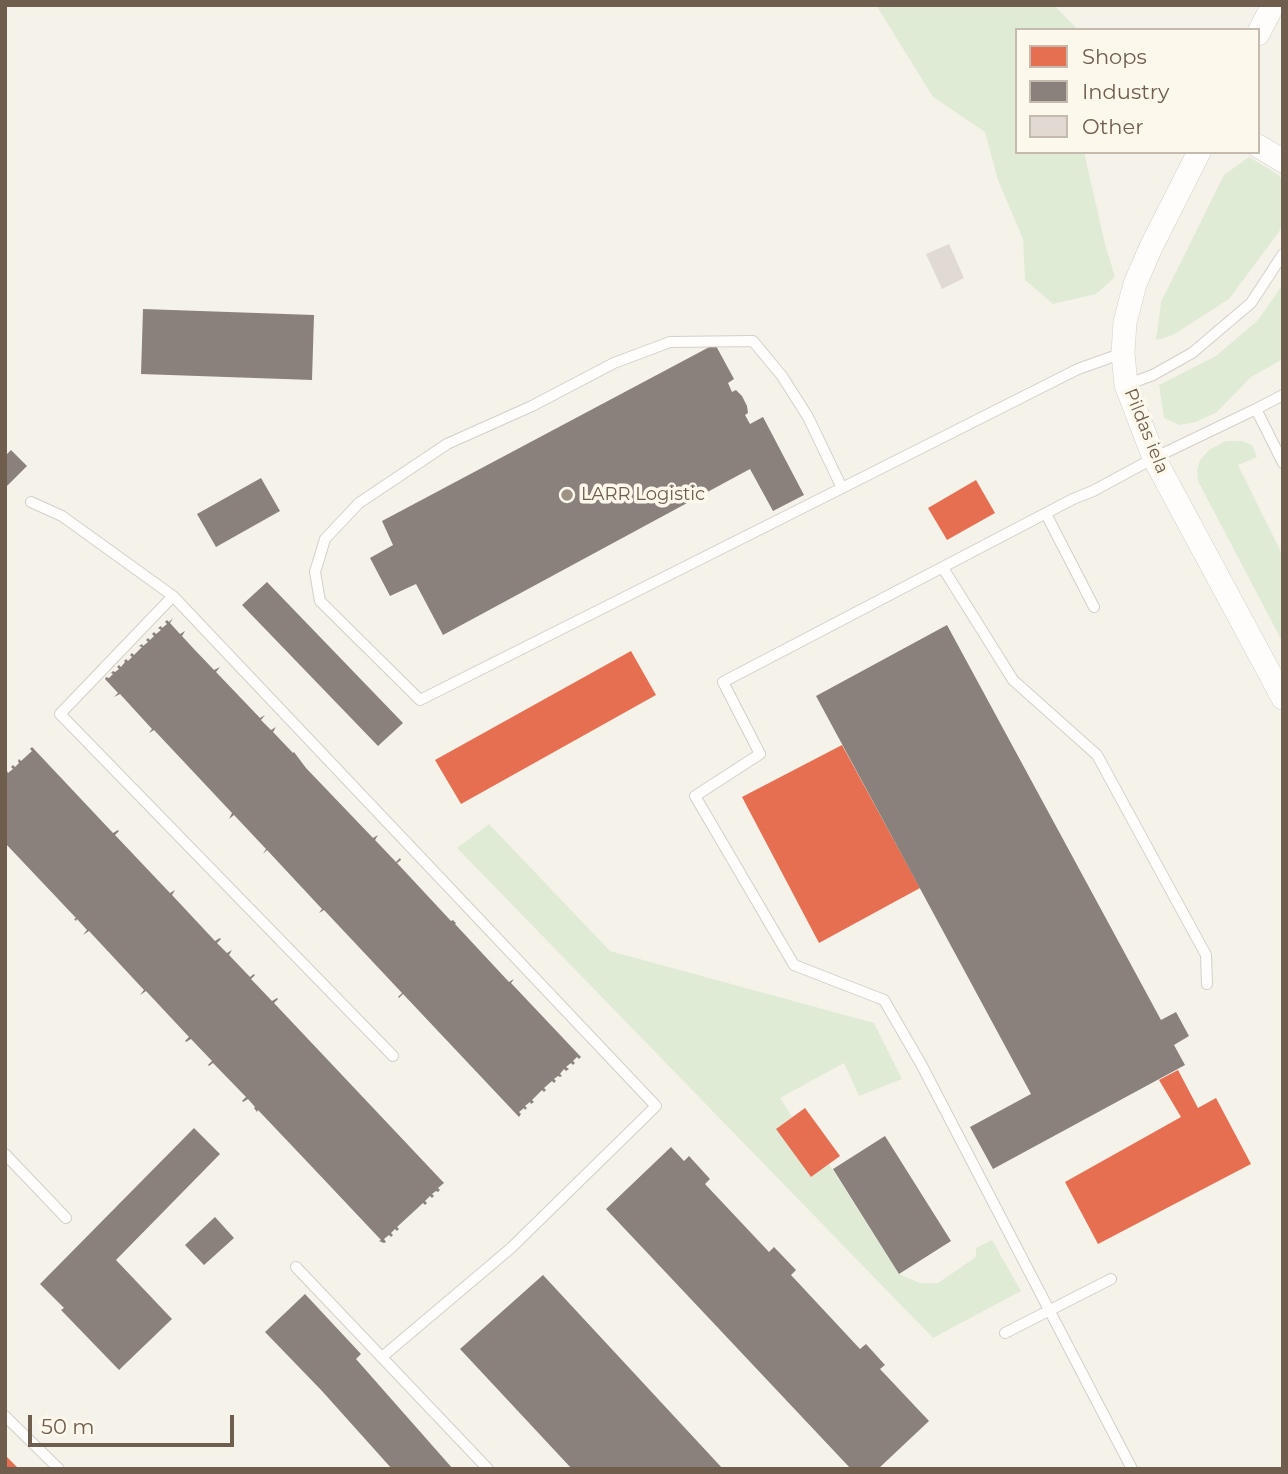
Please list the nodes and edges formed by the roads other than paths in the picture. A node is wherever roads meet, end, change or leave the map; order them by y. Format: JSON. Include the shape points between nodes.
{"nodes":[{"id":1,"x":1273,"y":5,"type":"edge"},
{"id":2,"x":1260,"y":30,"type":"edge"},
{"id":3,"x":1260,"y":147,"type":"edge"},
{"id":4,"x":1198,"y":154,"type":"edge"},
{"id":5,"x":1283,"y":161,"type":"edge"},
{"id":6,"x":1283,"y":254,"type":"edge"},
{"id":7,"x":1123,"y":353,"type":"junction"},
{"id":8,"x":1126,"y":385,"type":"junction"},
{"id":9,"x":1283,"y":395,"type":"edge"},
{"id":10,"x":1256,"y":409,"type":"junction"},
{"id":11,"x":1154,"y":458,"type":"junction"},
{"id":12,"x":1283,"y":463,"type":"edge"},
{"id":13,"x":842,"y":488,"type":"junction"},
{"id":14,"x":31,"y":502,"type":"dead end"},
{"id":15,"x":1046,"y":514,"type":"junction"},
{"id":16,"x":943,"y":568,"type":"junction"},
{"id":17,"x":173,"y":596,"type":"junction"},
{"id":18,"x":1094,"y":607,"type":"dead end"},
{"id":19,"x":1283,"y":698,"type":"edge"},
{"id":20,"x":1207,"y":984,"type":"dead end"},
{"id":21,"x":393,"y":1056,"type":"dead end"},
{"id":22,"x":5,"y":1154,"type":"edge"},
{"id":23,"x":65,"y":1218,"type":"dead end"},
{"id":24,"x":296,"y":1267,"type":"dead end"},
{"id":25,"x":1111,"y":1279,"type":"dead end"},
{"id":26,"x":1049,"y":1310,"type":"junction"},
{"id":27,"x":1005,"y":1333,"type":"dead end"},
{"id":28,"x":382,"y":1357,"type":"junction"},
{"id":29,"x":5,"y":1416,"type":"edge"},
{"id":30,"x":59,"y":1469,"type":"edge"},
{"id":31,"x":488,"y":1469,"type":"edge"},
{"id":32,"x":1132,"y":1469,"type":"edge"}],
"edges":[{"from":1,"to":2,"type":"street"},
{"from":3,"to":5,"type":"street"},
{"from":4,"to":7,"type":"street","name":"Pildas iela","via":[[1135,284]]},
{"from":6,"to":8,"type":"lane","via":[[1251,303],[1192,353]]},
{"from":7,"to":8,"type":"street","name":"Pildas iela"},
{"from":7,"to":13,"type":"lane","via":[[1077,369]]},
{"from":8,"to":11,"type":"street","name":"Pildas iela"},
{"from":9,"to":10,"type":"lane"},
{"from":10,"to":11,"type":"lane"},
{"from":10,"to":12,"type":"lane"},
{"from":11,"to":15,"type":"lane"},
{"from":11,"to":19,"type":"street","name":"Pildas iela"},
{"from":13,"to":13,"type":"lane","via":[[420,700],[320,601],[315,572],[325,539],[359,503],[447,443],[614,363],[670,342],[753,341],[808,417]]},
{"from":14,"to":17,"type":"lane","via":[[62,516]]},
{"from":15,"to":16,"type":"lane"},
{"from":15,"to":18,"type":"lane"},
{"from":16,"to":20,"type":"lane","via":[[1013,680],[1097,755],[1206,955]]},
{"from":16,"to":26,"type":"lane","via":[[723,682],[760,754],[695,796],[794,965],[884,1000]]},
{"from":17,"to":21,"type":"lane","via":[[60,714]]},
{"from":17,"to":28,"type":"lane","via":[[656,1106],[511,1248]]},
{"from":22,"to":23,"type":"lane"},
{"from":24,"to":28,"type":"lane"},
{"from":25,"to":26,"type":"lane"},
{"from":26,"to":27,"type":"lane"},
{"from":26,"to":32,"type":"lane"},
{"from":28,"to":31,"type":"lane"},
{"from":29,"to":30,"type":"lane"}]}
